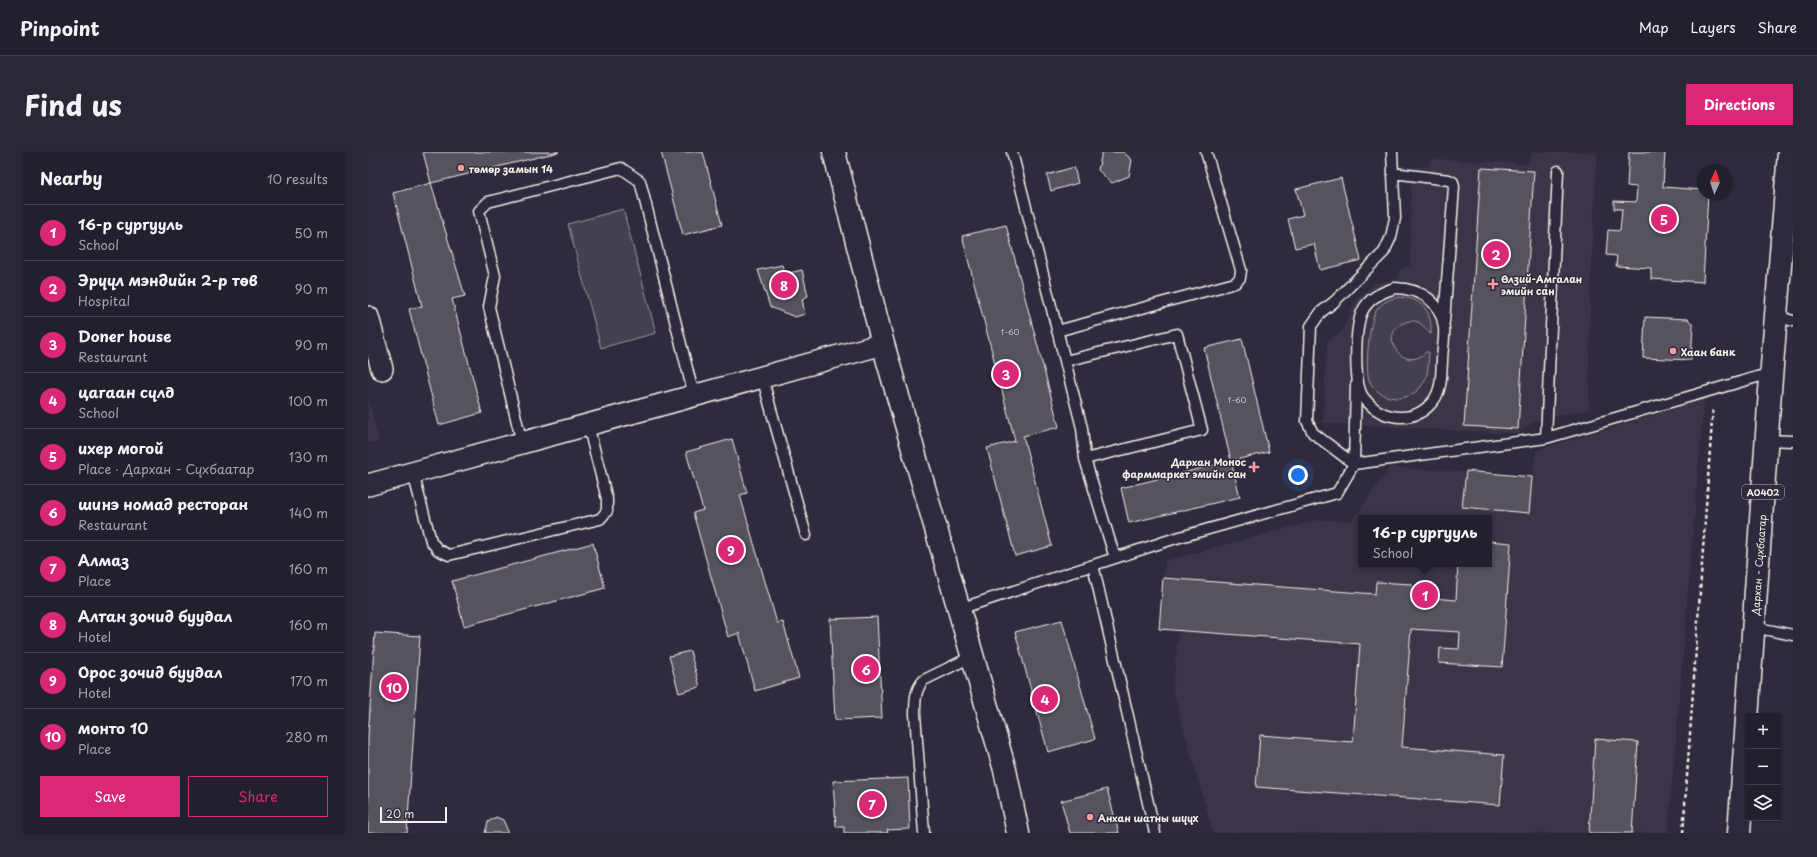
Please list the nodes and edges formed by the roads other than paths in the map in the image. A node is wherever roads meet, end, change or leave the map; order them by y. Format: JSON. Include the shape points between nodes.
{"nodes":[{"id":1,"x":834,"y":152,"type":"edge"},
{"id":2,"x":1012,"y":152,"type":"edge"},
{"id":3,"x":1206,"y":152,"type":"edge"},
{"id":4,"x":1392,"y":152,"type":"edge"},
{"id":5,"x":1789,"y":152,"type":"edge"},
{"id":6,"x":1558,"y":171,"type":"dead end"},
{"id":7,"x":1393,"y":173,"type":"junction"},
{"id":8,"x":368,"y":317,"type":"edge"},
{"id":9,"x":1784,"y":319,"type":"edge"},
{"id":10,"x":1444,"y":328,"type":"junction"},
{"id":11,"x":1057,"y":331,"type":"junction"},
{"id":12,"x":883,"y":344,"type":"junction"},
{"id":13,"x":1065,"y":361,"type":"junction"},
{"id":14,"x":382,"y":369,"type":"dead end"},
{"id":15,"x":1356,"y":369,"type":"junction"},
{"id":16,"x":1771,"y":373,"type":"junction"},
{"id":17,"x":762,"y":377,"type":"junction"},
{"id":18,"x":694,"y":396,"type":"junction"},
{"id":19,"x":588,"y":425,"type":"junction"},
{"id":20,"x":1546,"y":438,"type":"junction"},
{"id":21,"x":1766,"y":440,"type":"junction"},
{"id":22,"x":1793,"y":441,"type":"edge"},
{"id":23,"x":522,"y":443,"type":"junction"},
{"id":24,"x":1085,"y":459,"type":"junction"},
{"id":25,"x":1354,"y":464,"type":"junction"},
{"id":26,"x":413,"y":473,"type":"junction"},
{"id":27,"x":368,"y":485,"type":"edge"},
{"id":28,"x":806,"y":535,"type":"dead end"},
{"id":29,"x":1115,"y":558,"type":"junction"},
{"id":30,"x":1093,"y":565,"type":"junction"},
{"id":31,"x":959,"y":609,"type":"junction"},
{"id":32,"x":1753,"y":627,"type":"junction"},
{"id":33,"x":1793,"y":635,"type":"edge"},
{"id":34,"x":973,"y":656,"type":"junction"},
{"id":35,"x":924,"y":833,"type":"edge"},
{"id":36,"x":1018,"y":833,"type":"edge"},
{"id":37,"x":1155,"y":833,"type":"edge"},
{"id":38,"x":1739,"y":833,"type":"edge"}],
"edges":[{"from":1,"to":12,"type":"main road"},
{"from":2,"to":11,"type":"lane"},
{"from":3,"to":11,"type":"lane","via":[[1241,270],[1236,283]]},
{"from":4,"to":7,"type":"lane"},
{"from":5,"to":9,"type":"main road","name":"Дархан - Сүхбаатар","number":"A0402"},
{"from":6,"to":20,"type":"lane"},
{"from":7,"to":10,"type":"lane","via":[[1449,180],[1454,187]]},
{"from":7,"to":25,"type":"lane","via":[[1395,218],[1391,237],[1384,252],[1321,312],[1311,326],[1307,421],[1313,433]]},
{"from":8,"to":14,"type":"street"},
{"from":9,"to":16,"type":"main road","name":"Дархан - Сүхбаатар","number":"A0402"},
{"from":10,"to":15,"type":"lane","via":[[1441,314],[1433,302],[1422,294],[1409,288],[1395,288],[1382,292],[1362,311],[1358,325]]},
{"from":10,"to":15,"type":"lane","via":[[1440,387],[1434,400],[1424,410],[1411,416],[1397,418],[1383,415],[1371,407],[1362,396],[1357,383]]},
{"from":11,"to":13,"type":"lane"},
{"from":12,"to":17,"type":"street"},
{"from":12,"to":31,"type":"main road"},
{"from":13,"to":24,"type":"lane","via":[[1082,428]]},
{"from":13,"to":24,"type":"lane","via":[[1177,334],[1202,430]]},
{"from":15,"to":25,"type":"lane"},
{"from":16,"to":20,"type":"lane"},
{"from":16,"to":21,"type":"main road","name":"Дархан - Сүхбаатар","number":"A0402"},
{"from":17,"to":18,"type":"street"},
{"from":17,"to":28,"type":"lane"},
{"from":18,"to":19,"type":"street"},
{"from":18,"to":23,"type":"lane","via":[[640,181],[621,168],[488,202],[479,211],[495,276],[490,307]]},
{"from":19,"to":23,"type":"street"},
{"from":19,"to":26,"type":"lane","via":[[607,499],[606,511],[600,519],[449,555],[438,550],[431,541]]},
{"from":20,"to":25,"type":"lane"},
{"from":21,"to":22,"type":"lane"},
{"from":21,"to":32,"type":"main road","name":"Дархан - Сүхбаатар","number":"A0402"},
{"from":23,"to":26,"type":"street"},
{"from":24,"to":29,"type":"lane"},
{"from":25,"to":29,"type":"lane","via":[[1337,493]]},
{"from":26,"to":27,"type":"street"},
{"from":29,"to":30,"type":"lane"},
{"from":30,"to":31,"type":"lane"},
{"from":30,"to":37,"type":"lane"},
{"from":31,"to":34,"type":"main road"},
{"from":32,"to":33,"type":"lane"},
{"from":32,"to":38,"type":"main road","name":"Дархан - Сүхбаатар","number":"A0402"},
{"from":34,"to":35,"type":"lane","via":[[924,680],[919,685],[915,714]]},
{"from":34,"to":36,"type":"main road","via":[[1005,770]]}]}
